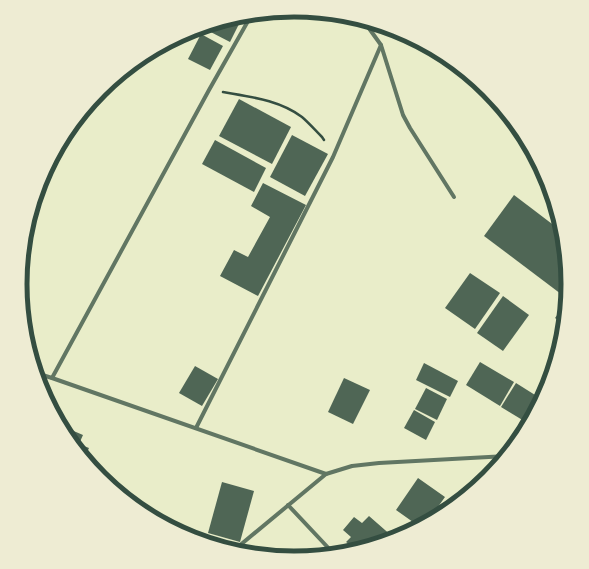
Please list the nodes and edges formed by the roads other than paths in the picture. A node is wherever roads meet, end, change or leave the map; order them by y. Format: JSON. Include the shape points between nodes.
{"nodes":[{"id":1,"x":248,"y":21,"type":"edge"},
{"id":2,"x":368,"y":27,"type":"edge"},
{"id":3,"x":381,"y":45,"type":"junction"},
{"id":4,"x":454,"y":197,"type":"dead end"},
{"id":5,"x":43,"y":375,"type":"edge"},
{"id":6,"x":52,"y":378,"type":"junction"},
{"id":7,"x":196,"y":428,"type":"junction"},
{"id":8,"x":500,"y":456,"type":"edge"},
{"id":9,"x":326,"y":474,"type":"junction"},
{"id":10,"x":288,"y":505,"type":"junction"},
{"id":11,"x":239,"y":546,"type":"edge"},
{"id":12,"x":330,"y":550,"type":"edge"}],
"edges":[{"from":1,"to":6,"type":"street"},
{"from":2,"to":3,"type":"street"},
{"from":3,"to":4,"type":"street","via":[[403,115]]},
{"from":3,"to":7,"type":"street","via":[[333,157]]},
{"from":5,"to":6,"type":"street"},
{"from":6,"to":7,"type":"street"},
{"from":7,"to":9,"type":"street"},
{"from":8,"to":9,"type":"street","via":[[379,463],[352,466]]},
{"from":9,"to":10,"type":"street"},
{"from":10,"to":11,"type":"street"},
{"from":10,"to":12,"type":"street"}]}
